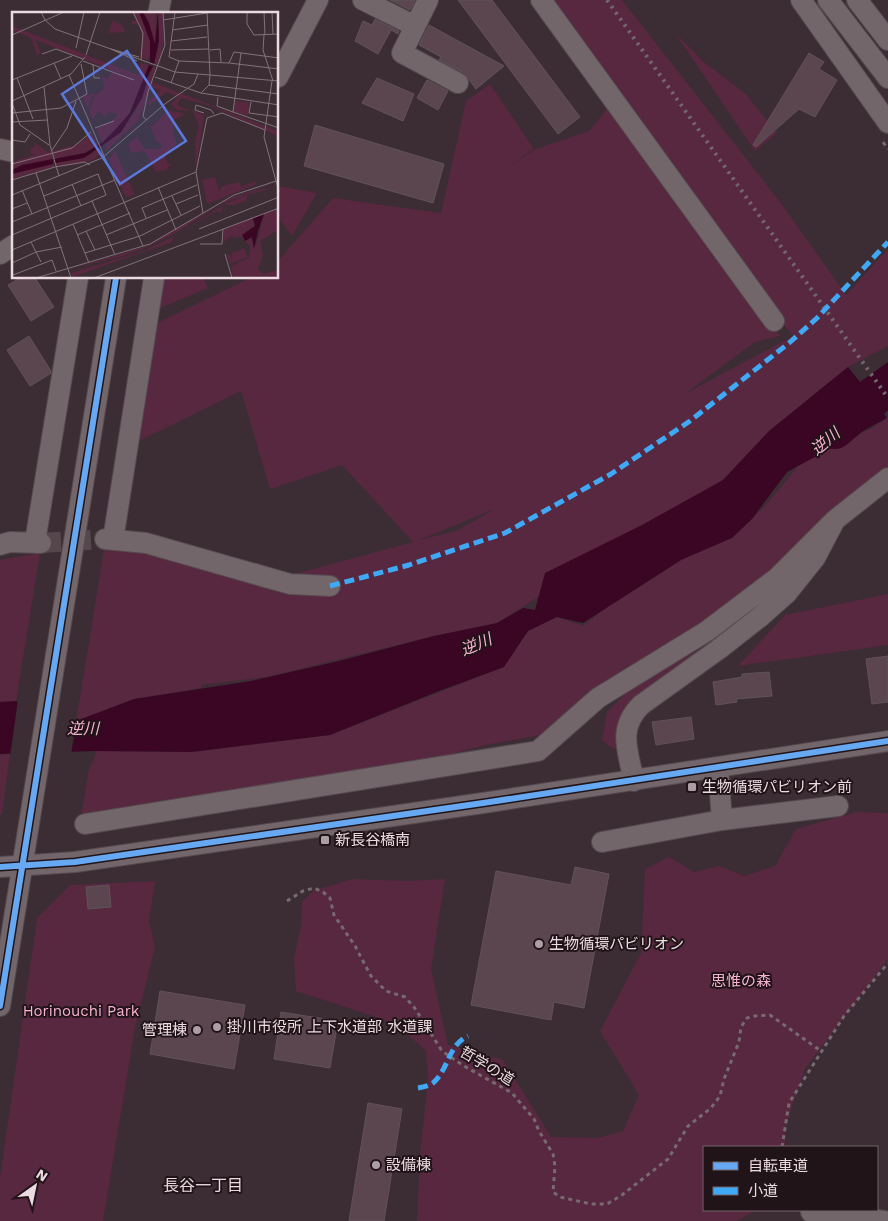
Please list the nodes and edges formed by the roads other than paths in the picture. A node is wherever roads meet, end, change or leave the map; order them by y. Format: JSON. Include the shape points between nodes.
{"nodes":[{"id":1,"x":318,"y":0,"type":"edge"},
{"id":2,"x":363,"y":0,"type":"edge"},
{"id":3,"x":428,"y":0,"type":"edge"},
{"id":4,"x":541,"y":0,"type":"edge"},
{"id":5,"x":801,"y":0,"type":"edge"},
{"id":6,"x":828,"y":0,"type":"edge"},
{"id":7,"x":857,"y":0,"type":"edge"},
{"id":8,"x":415,"y":26,"type":"junction"},
{"id":9,"x":888,"y":40,"type":"edge"},
{"id":10,"x":279,"y":75,"type":"edge"},
{"id":11,"x":888,"y":78,"type":"edge"},
{"id":12,"x":458,"y":83,"type":"dead end"},
{"id":13,"x":888,"y":122,"type":"edge"},
{"id":14,"x":12,"y":247,"type":"edge"},
{"id":15,"x":0,"y":254,"type":"edge"},
{"id":16,"x":78,"y":279,"type":"edge"},
{"id":17,"x":116,"y":279,"type":"edge"},
{"id":18,"x":154,"y":279,"type":"edge"},
{"id":19,"x":774,"y":321,"type":"dead end"},
{"id":20,"x":888,"y":478,"type":"edge"},
{"id":21,"x":835,"y":520,"type":"junction"},
{"id":22,"x":0,"y":545,"type":"edge"},
{"id":23,"x":330,"y":586,"type":"dead end"},
{"id":24,"x":888,"y":741,"type":"edge"},
{"id":25,"x":718,"y":768,"type":"junction"},
{"id":26,"x":634,"y":781,"type":"junction"},
{"id":27,"x":838,"y":806,"type":"dead end"},
{"id":28,"x":722,"y":820,"type":"junction"},
{"id":29,"x":85,"y":824,"type":"dead end"},
{"id":30,"x":602,"y":842,"type":"dead end"},
{"id":31,"x":22,"y":866,"type":"junction"},
{"id":32,"x":0,"y":867,"type":"edge"},
{"id":33,"x":0,"y":1006,"type":"edge"},
{"id":34,"x":811,"y":1212,"type":"dead end"},
{"id":35,"x":884,"y":1221,"type":"edge"}],
"edges":[{"from":1,"to":10,"type":"street"},
{"from":2,"to":8,"type":"street"},
{"from":3,"to":8,"type":"street"},
{"from":4,"to":19,"type":"street"},
{"from":5,"to":13,"type":"street"},
{"from":6,"to":11,"type":"street"},
{"from":7,"to":9,"type":"street"},
{"from":8,"to":12,"type":"street","via":[[402,53]]},
{"from":14,"to":15,"type":"street"},
{"from":16,"to":22,"type":"street","via":[[38,542]]},
{"from":17,"to":31,"type":"street"},
{"from":18,"to":23,"type":"street","via":[[109,540],[146,542],[290,584]]},
{"from":20,"to":21,"type":"street"},
{"from":21,"to":26,"type":"street","via":[[815,558],[787,593],[726,644],[632,714],[625,734]]},
{"from":21,"to":29,"type":"street","via":[[777,578],[707,631],[598,698],[538,751]]},
{"from":24,"to":25,"type":"street"},
{"from":25,"to":26,"type":"street"},
{"from":25,"to":28,"type":"street"},
{"from":26,"to":31,"type":"street","via":[[84,861]]},
{"from":27,"to":28,"type":"street"},
{"from":28,"to":30,"type":"street"},
{"from":31,"to":32,"type":"street"},
{"from":31,"to":33,"type":"street"},
{"from":34,"to":35,"type":"street"}]}
